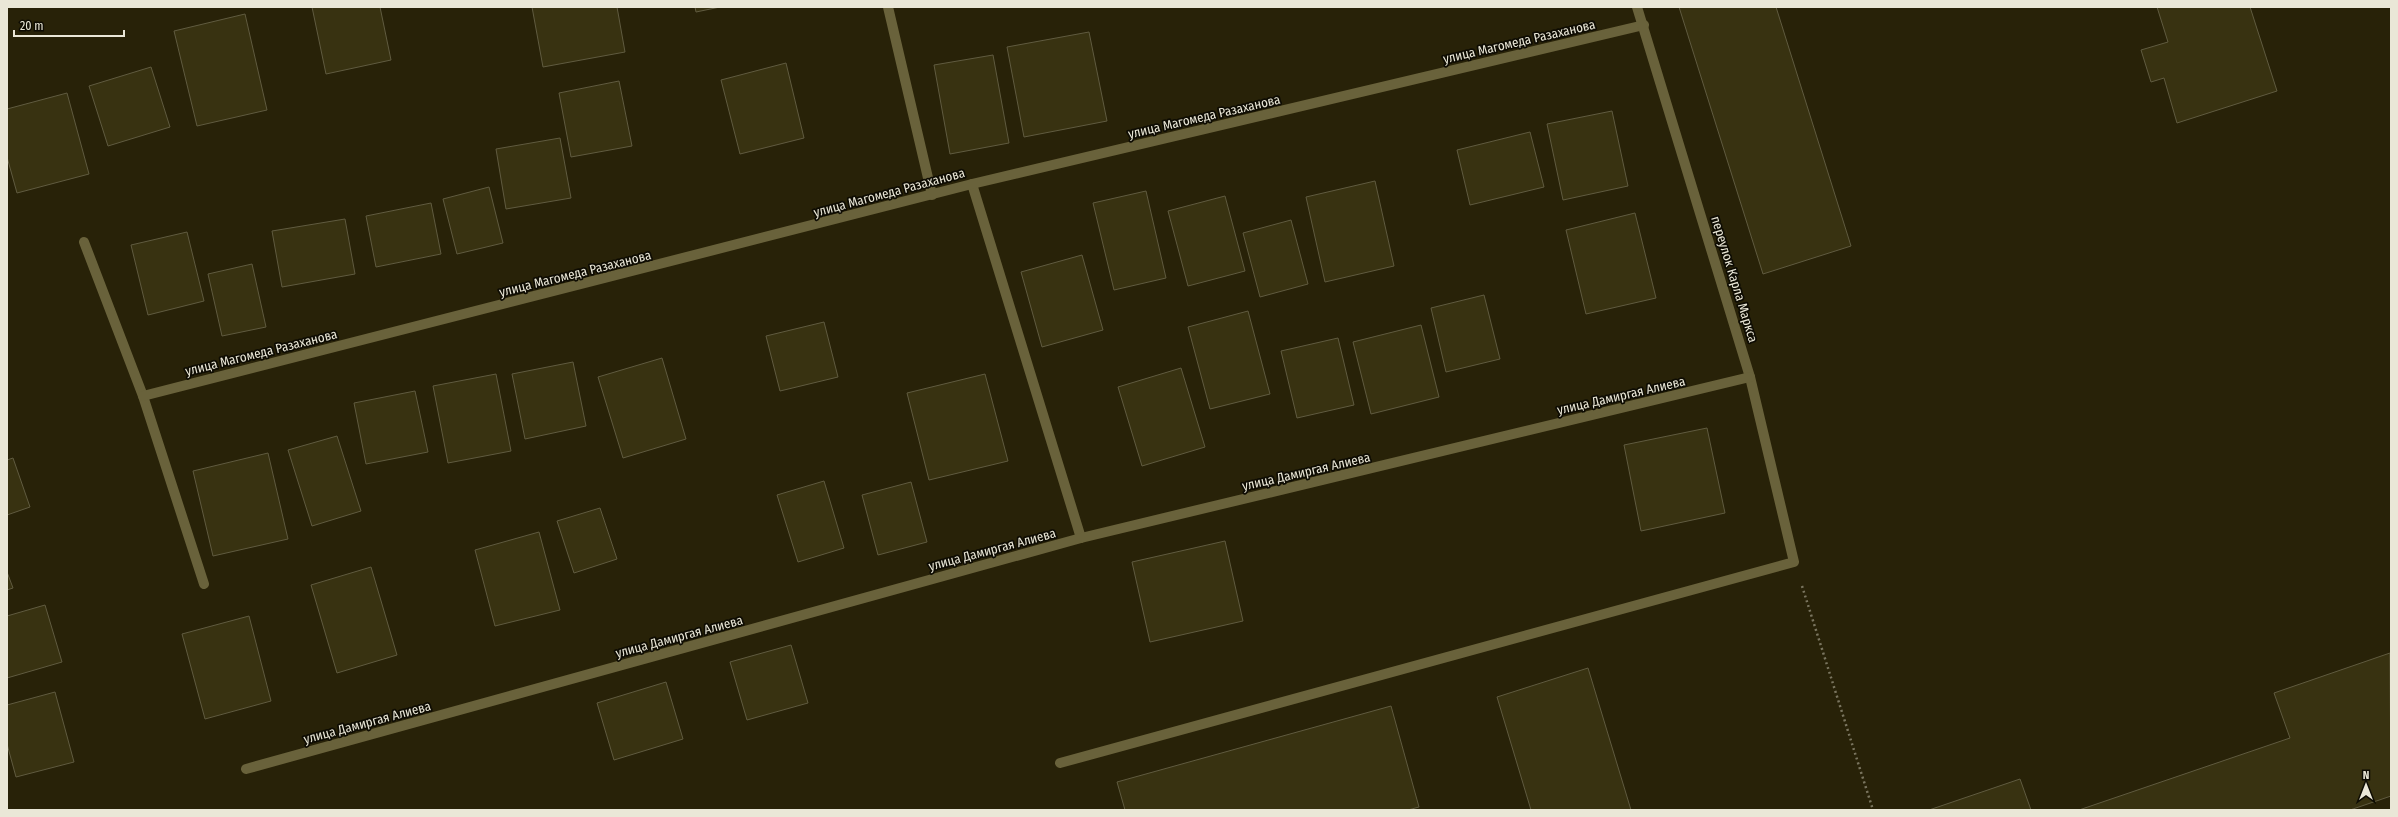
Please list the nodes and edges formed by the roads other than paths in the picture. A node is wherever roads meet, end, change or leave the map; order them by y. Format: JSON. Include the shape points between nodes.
{"nodes":[{"id":1,"x":888,"y":7,"type":"edge"},
{"id":2,"x":1637,"y":7,"type":"edge"},
{"id":3,"x":1644,"y":25,"type":"junction"},
{"id":4,"x":972,"y":184,"type":"junction"},
{"id":5,"x":932,"y":195,"type":"junction"},
{"id":6,"x":84,"y":242,"type":"dead end"},
{"id":7,"x":1750,"y":377,"type":"junction"},
{"id":8,"x":143,"y":396,"type":"junction"},
{"id":9,"x":1081,"y":538,"type":"junction"},
{"id":10,"x":204,"y":584,"type":"dead end"},
{"id":11,"x":1060,"y":763,"type":"dead end"},
{"id":12,"x":246,"y":769,"type":"dead end"}],
"edges":[{"from":1,"to":5,"type":"street"},
{"from":2,"to":3,"type":"street","name":"переулок Карла Маркса"},
{"from":3,"to":4,"type":"street","name":"улица Магомеда Разаханова"},
{"from":3,"to":7,"type":"street","name":"переулок Карла Маркса"},
{"from":4,"to":5,"type":"street","name":"улица Магомеда Разаханова"},
{"from":4,"to":9,"type":"street"},
{"from":5,"to":8,"type":"street","name":"улица Магомеда Разаханова"},
{"from":6,"to":8,"type":"street"},
{"from":7,"to":9,"type":"street","name":"улица Дамиргая Алиева"},
{"from":7,"to":11,"type":"street","name":"переулок Карла Маркса","via":[[1794,562]]},
{"from":8,"to":10,"type":"street"},
{"from":9,"to":12,"type":"street","name":"улица Дамиргая Алиева"}]}
